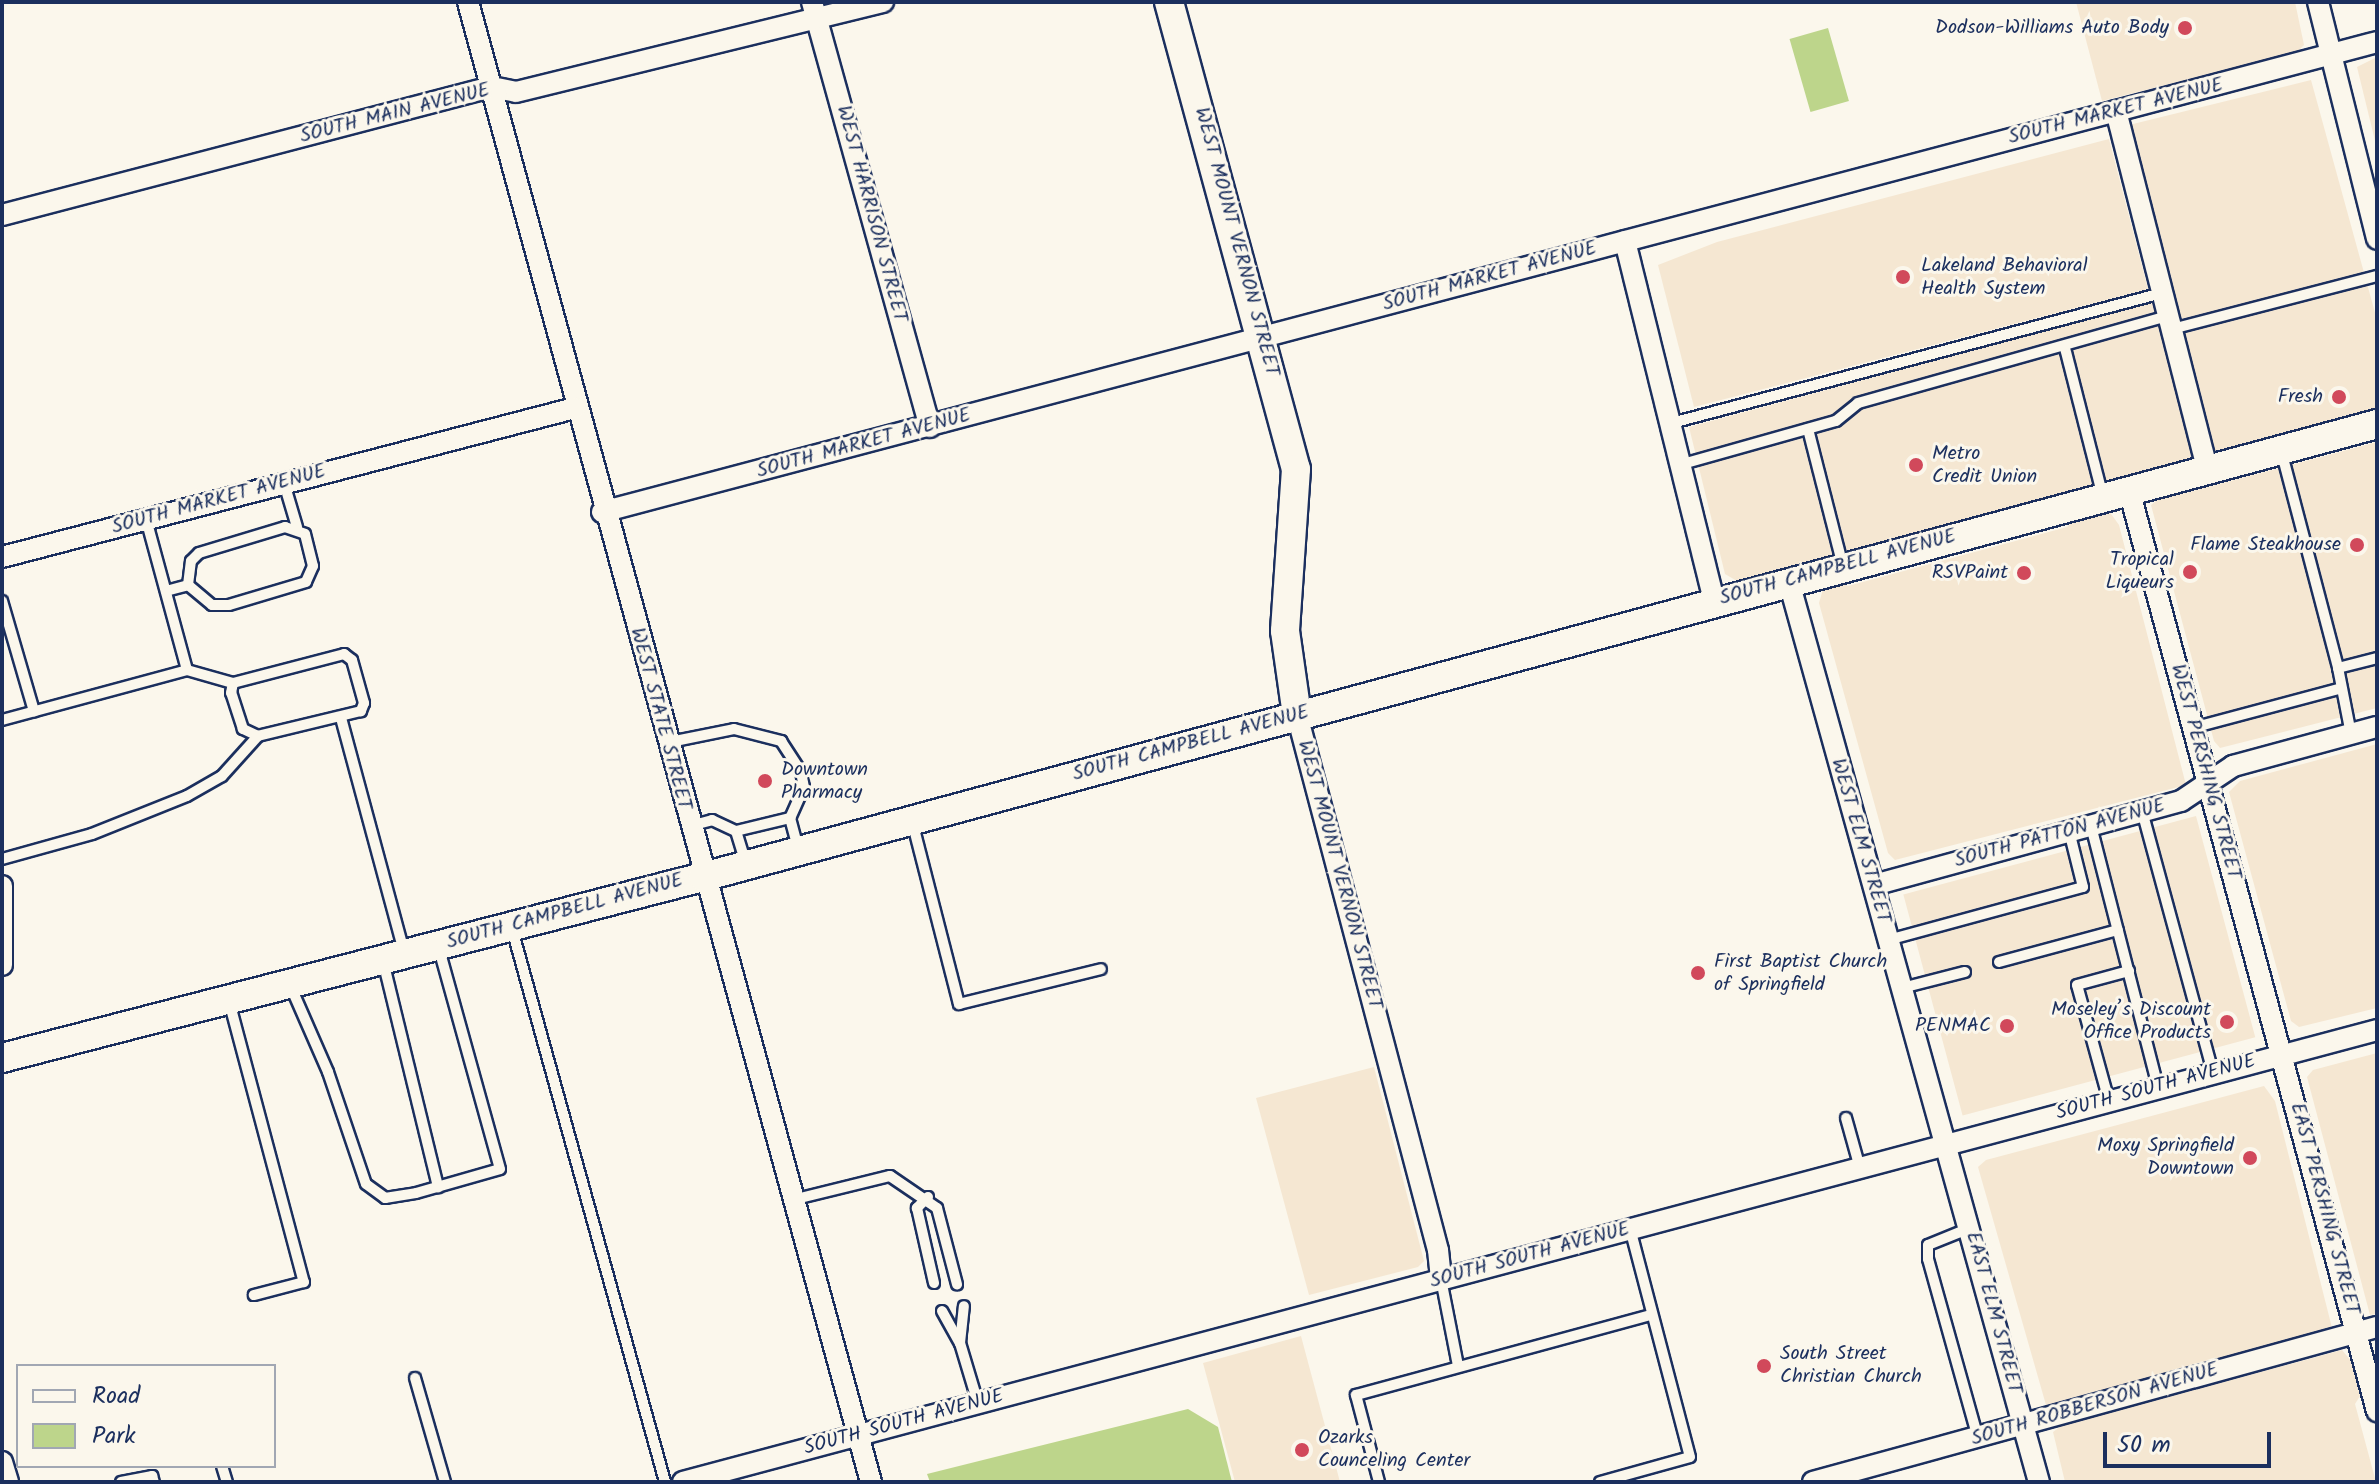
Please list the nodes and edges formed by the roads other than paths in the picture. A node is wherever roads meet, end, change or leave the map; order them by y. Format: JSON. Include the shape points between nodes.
{"nodes":[{"id":1,"x":468,"y":2,"type":"edge"},
{"id":2,"x":883,"y":2,"type":"edge"},
{"id":3,"x":1169,"y":2,"type":"edge"},
{"id":4,"x":2318,"y":2,"type":"edge"},
{"id":5,"x":814,"y":10,"type":"edge"},
{"id":6,"x":2377,"y":42,"type":"edge"},
{"id":7,"x":2331,"y":54,"type":"junction"},
{"id":8,"x":491,"y":87,"type":"junction"},
{"id":9,"x":2116,"y":111,"type":"junction"},
{"id":10,"x":2,"y":215,"type":"edge"},
{"id":11,"x":2377,"y":239,"type":"edge"},
{"id":12,"x":1625,"y":241,"type":"junction"},
{"id":13,"x":2377,"y":276,"type":"edge"},
{"id":14,"x":2162,"y":293,"type":"junction"},
{"id":15,"x":2170,"y":323,"type":"junction"},
{"id":16,"x":1263,"y":337,"type":"junction"},
{"id":17,"x":2065,"y":348,"type":"junction"},
{"id":18,"x":575,"y":408,"type":"junction"},
{"id":19,"x":1668,"y":424,"type":"junction"},
{"id":20,"x":2377,"y":424,"type":"edge"},
{"id":21,"x":930,"y":427,"type":"junction"},
{"id":22,"x":1808,"y":429,"type":"junction"},
{"id":23,"x":2281,"y":450,"type":"junction"},
{"id":24,"x":1678,"y":465,"type":"junction"},
{"id":25,"x":2207,"y":469,"type":"junction"},
{"id":26,"x":284,"y":483,"type":"junction"},
{"id":27,"x":2116,"y":494,"type":"junction"},
{"id":28,"x":602,"y":512,"type":"junction"},
{"id":29,"x":146,"y":519,"type":"junction"},
{"id":30,"x":297,"y":527,"type":"junction"},
{"id":31,"x":2,"y":557,"type":"edge"},
{"id":32,"x":1843,"y":568,"type":"junction"},
{"id":33,"x":1789,"y":582,"type":"junction"},
{"id":34,"x":188,"y":585,"type":"junction"},
{"id":35,"x":166,"y":591,"type":"junction"},
{"id":36,"x":1714,"y":600,"type":"junction"},
{"id":37,"x":2,"y":601,"type":"edge"},
{"id":38,"x":2377,"y":658,"type":"edge"},
{"id":39,"x":2338,"y":668,"type":"junction"},
{"id":40,"x":187,"y":670,"type":"junction"},
{"id":41,"x":233,"y":683,"type":"junction"},
{"id":42,"x":2339,"y":689,"type":"junction"},
{"id":43,"x":34,"y":711,"type":"junction"},
{"id":44,"x":1297,"y":715,"type":"junction"},
{"id":45,"x":341,"y":718,"type":"junction"},
{"id":46,"x":2,"y":720,"type":"edge"},
{"id":47,"x":2377,"y":727,"type":"edge"},
{"id":48,"x":2192,"y":728,"type":"junction"},
{"id":49,"x":2351,"y":734,"type":"junction"},
{"id":50,"x":258,"y":736,"type":"junction"},
{"id":51,"x":666,"y":743,"type":"junction"},
{"id":52,"x":2207,"y":783,"type":"junction"},
{"id":53,"x":2142,"y":811,"type":"junction"},
{"id":54,"x":790,"y":818,"type":"junction"},
{"id":55,"x":912,"y":820,"type":"junction"},
{"id":56,"x":689,"y":826,"type":"junction"},
{"id":57,"x":2091,"y":826,"type":"junction"},
{"id":58,"x":736,"y":831,"type":"junction"},
{"id":59,"x":2069,"y":831,"type":"junction"},
{"id":60,"x":798,"y":850,"type":"junction"},
{"id":61,"x":2,"y":859,"type":"edge"},
{"id":62,"x":747,"y":865,"type":"junction"},
{"id":63,"x":703,"y":877,"type":"junction"},
{"id":64,"x":1874,"y":885,"type":"junction"},
{"id":65,"x":2,"y":886,"type":"edge"},
{"id":66,"x":512,"y":926,"type":"junction"},
{"id":67,"x":2118,"y":930,"type":"junction"},
{"id":68,"x":1888,"y":940,"type":"junction"},
{"id":69,"x":438,"y":945,"type":"junction"},
{"id":70,"x":394,"y":957,"type":"junction"},
{"id":71,"x":1999,"y":962,"type":"dead end"},
{"id":72,"x":2,"y":965,"type":"edge"},
{"id":73,"x":1101,"y":969,"type":"dead end"},
{"id":74,"x":2129,"y":971,"type":"junction"},
{"id":75,"x":1965,"y":972,"type":"dead end"},
{"id":76,"x":289,"y":984,"type":"junction"},
{"id":77,"x":1902,"y":988,"type":"junction"},
{"id":78,"x":229,"y":999,"type":"junction"},
{"id":79,"x":2377,"y":1030,"type":"edge"},
{"id":80,"x":2282,"y":1053,"type":"junction"},
{"id":81,"x":2,"y":1058,"type":"edge"},
{"id":82,"x":2213,"y":1072,"type":"junction"},
{"id":83,"x":2158,"y":1087,"type":"junction"},
{"id":84,"x":2109,"y":1101,"type":"junction"},
{"id":85,"x":1846,"y":1118,"type":"dead end"},
{"id":86,"x":1948,"y":1144,"type":"junction"},
{"id":87,"x":1860,"y":1168,"type":"junction"},
{"id":88,"x":438,"y":1187,"type":"junction"},
{"id":89,"x":928,"y":1197,"type":"junction"},
{"id":90,"x":792,"y":1200,"type":"junction"},
{"id":91,"x":1970,"y":1228,"type":"junction"},
{"id":92,"x":1630,"y":1229,"type":"junction"},
{"id":93,"x":1441,"y":1279,"type":"junction"},
{"id":94,"x":934,"y":1283,"type":"dead end"},
{"id":95,"x":957,"y":1284,"type":"dead end"},
{"id":96,"x":254,"y":1295,"type":"dead end"},
{"id":97,"x":964,"y":1306,"type":"dead end"},
{"id":98,"x":942,"y":1311,"type":"dead end"},
{"id":99,"x":1651,"y":1315,"type":"junction"},
{"id":100,"x":2367,"y":1329,"type":"edge"},
{"id":101,"x":960,"y":1343,"type":"junction"},
{"id":102,"x":1458,"y":1366,"type":"junction"},
{"id":103,"x":415,"y":1378,"type":"dead end"},
{"id":104,"x":978,"y":1403,"type":"junction"},
{"id":105,"x":2377,"y":1411,"type":"edge"},
{"id":106,"x":2023,"y":1426,"type":"junction"},
{"id":107,"x":856,"y":1435,"type":"junction"},
{"id":108,"x":1978,"y":1438,"type":"junction"},
{"id":109,"x":2,"y":1462,"type":"edge"},
{"id":110,"x":8,"y":1482,"type":"edge"},
{"id":111,"x":121,"y":1482,"type":"edge"},
{"id":112,"x":154,"y":1482,"type":"edge"},
{"id":113,"x":445,"y":1482,"type":"edge"},
{"id":114,"x":665,"y":1482,"type":"edge"},
{"id":115,"x":683,"y":1482,"type":"edge"},
{"id":116,"x":871,"y":1482,"type":"edge"},
{"id":117,"x":1379,"y":1482,"type":"edge"},
{"id":118,"x":1600,"y":1482,"type":"edge"},
{"id":119,"x":1813,"y":1482,"type":"edge"},
{"id":120,"x":2039,"y":1482,"type":"edge"}],
"edges":[{"from":1,"to":8,"type":"street","name":"WEST STATE STREET"},
{"from":2,"to":5,"type":"street","name":"SOUTH MAIN AVENUE"},
{"from":3,"to":16,"type":"main road","name":"WEST MOUNT VERNON STREET"},
{"from":4,"to":7,"type":"street"},
{"from":5,"to":8,"type":"street","name":"SOUTH MAIN AVENUE","via":[[516,92]]},
{"from":5,"to":21,"type":"street","name":"WEST HARRISON STREET"},
{"from":6,"to":7,"type":"street","name":"SOUTH MARKET AVENUE"},
{"from":7,"to":9,"type":"street","name":"SOUTH MARKET AVENUE"},
{"from":7,"to":11,"type":"street"},
{"from":8,"to":10,"type":"street","name":"SOUTH MAIN AVENUE"},
{"from":8,"to":18,"type":"street","name":"WEST STATE STREET"},
{"from":9,"to":12,"type":"street","name":"SOUTH MARKET AVENUE"},
{"from":9,"to":14,"type":"street"},
{"from":12,"to":16,"type":"street","name":"SOUTH MARKET AVENUE"},
{"from":12,"to":19,"type":"street"},
{"from":13,"to":15,"type":"lane"},
{"from":14,"to":15,"type":"street"},
{"from":14,"to":19,"type":"lane"},
{"from":15,"to":17,"type":"lane"},
{"from":15,"to":25,"type":"street"},
{"from":16,"to":21,"type":"street","name":"SOUTH MARKET AVENUE"},
{"from":16,"to":44,"type":"main road","name":"WEST MOUNT VERNON STREET","via":[[1296,469],[1285,631]]},
{"from":17,"to":22,"type":"lane","via":[[1858,403],[1836,421]]},
{"from":17,"to":27,"type":"lane"},
{"from":18,"to":26,"type":"street","name":"SOUTH MARKET AVENUE"},
{"from":18,"to":28,"type":"street","name":"WEST STATE STREET"},
{"from":19,"to":24,"type":"street"},
{"from":20,"to":23,"type":"main road","name":"SOUTH CAMPBELL AVENUE"},
{"from":21,"to":28,"type":"street","name":"SOUTH MARKET AVENUE"},
{"from":22,"to":24,"type":"lane"},
{"from":22,"to":32,"type":"lane"},
{"from":23,"to":25,"type":"main road","name":"SOUTH CAMPBELL AVENUE"},
{"from":23,"to":39,"type":"lane"},
{"from":24,"to":36,"type":"street"},
{"from":25,"to":27,"type":"main road","name":"SOUTH CAMPBELL AVENUE"},
{"from":26,"to":29,"type":"street","name":"SOUTH MARKET AVENUE"},
{"from":26,"to":30,"type":"lane"},
{"from":27,"to":32,"type":"main road","name":"SOUTH CAMPBELL AVENUE"},
{"from":27,"to":48,"type":"street","name":"WEST PERSHING STREET"},
{"from":28,"to":51,"type":"street","name":"WEST STATE STREET"},
{"from":29,"to":31,"type":"street","name":"SOUTH MARKET AVENUE"},
{"from":29,"to":35,"type":"lane"},
{"from":30,"to":34,"type":"lane","via":[[199,553],[191,561]]},
{"from":30,"to":34,"type":"lane","via":[[305,534],[313,566],[306,582],[229,605],[212,605]]},
{"from":32,"to":33,"type":"main road","name":"SOUTH CAMPBELL AVENUE"},
{"from":33,"to":36,"type":"main road","name":"SOUTH CAMPBELL AVENUE"},
{"from":33,"to":64,"type":"street","name":"WEST ELM STREET"},
{"from":34,"to":35,"type":"lane"},
{"from":35,"to":40,"type":"lane"},
{"from":36,"to":44,"type":"main road","name":"SOUTH CAMPBELL AVENUE","via":[[1686,614],[1540,647]]},
{"from":37,"to":43,"type":"lane"},
{"from":38,"to":39,"type":"lane"},
{"from":39,"to":42,"type":"lane"},
{"from":40,"to":41,"type":"lane"},
{"from":40,"to":43,"type":"lane"},
{"from":41,"to":45,"type":"lane","via":[[344,654],[352,660],[364,703],[361,711]]},
{"from":41,"to":50,"type":"lane","via":[[231,693],[243,729]]},
{"from":42,"to":48,"type":"lane"},
{"from":42,"to":49,"type":"lane"},
{"from":43,"to":46,"type":"lane"},
{"from":44,"to":55,"type":"main road","name":"SOUTH CAMPBELL AVENUE"},
{"from":44,"to":93,"type":"street","name":"WEST MOUNT VERNON STREET","via":[[1438,1250]]},
{"from":45,"to":50,"type":"lane"},
{"from":45,"to":70,"type":"lane"},
{"from":47,"to":49,"type":"street","name":"SOUTH PATTON AVENUE"},
{"from":48,"to":52,"type":"street","name":"WEST PERSHING STREET"},
{"from":49,"to":52,"type":"street","name":"SOUTH PATTON AVENUE","via":[[2233,766]]},
{"from":50,"to":61,"type":"lane","via":[[222,776],[187,796],[92,834]]},
{"from":51,"to":54,"type":"lane","via":[[734,729],[781,741],[804,787]]},
{"from":51,"to":56,"type":"street","name":"WEST STATE STREET"},
{"from":52,"to":53,"type":"street","name":"SOUTH PATTON AVENUE","via":[[2181,801]]},
{"from":52,"to":80,"type":"street","name":"WEST PERSHING STREET"},
{"from":53,"to":57,"type":"street","name":"SOUTH PATTON AVENUE"},
{"from":53,"to":82,"type":"lane"},
{"from":54,"to":58,"type":"lane"},
{"from":54,"to":60,"type":"lane"},
{"from":55,"to":60,"type":"main road","name":"SOUTH CAMPBELL AVENUE"},
{"from":55,"to":73,"type":"lane","via":[[959,1004]]},
{"from":56,"to":58,"type":"lane","via":[[712,820]]},
{"from":56,"to":63,"type":"street","name":"WEST STATE STREET"},
{"from":57,"to":59,"type":"street","name":"SOUTH PATTON AVENUE"},
{"from":57,"to":67,"type":"lane"},
{"from":58,"to":62,"type":"lane"},
{"from":59,"to":64,"type":"street","name":"SOUTH PATTON AVENUE"},
{"from":59,"to":68,"type":"lane","via":[[2083,887]]},
{"from":60,"to":62,"type":"main road","name":"SOUTH CAMPBELL AVENUE"},
{"from":62,"to":63,"type":"main road","name":"SOUTH CAMPBELL AVENUE"},
{"from":63,"to":66,"type":"main road","name":"SOUTH CAMPBELL AVENUE"},
{"from":63,"to":90,"type":"street","name":"WEST STATE STREET"},
{"from":64,"to":68,"type":"street","name":"WEST ELM STREET"},
{"from":65,"to":72,"type":"street"},
{"from":66,"to":69,"type":"main road","name":"SOUTH CAMPBELL AVENUE"},
{"from":66,"to":114,"type":"lane"},
{"from":67,"to":71,"type":"lane"},
{"from":67,"to":74,"type":"lane"},
{"from":68,"to":77,"type":"street","name":"WEST ELM STREET"},
{"from":69,"to":70,"type":"main road","name":"SOUTH CAMPBELL AVENUE"},
{"from":69,"to":88,"type":"lane","via":[[500,1169]]},
{"from":70,"to":76,"type":"main road","name":"SOUTH CAMPBELL AVENUE"},
{"from":70,"to":88,"type":"lane"},
{"from":74,"to":83,"type":"lane"},
{"from":74,"to":84,"type":"lane","via":[[2077,985]]},
{"from":75,"to":77,"type":"lane"},
{"from":76,"to":78,"type":"main road","name":"SOUTH CAMPBELL AVENUE"},
{"from":76,"to":88,"type":"lane","via":[[328,1072],[366,1184],[385,1198]]},
{"from":77,"to":86,"type":"street","name":"WEST ELM STREET"},
{"from":78,"to":81,"type":"main road","name":"SOUTH CAMPBELL AVENUE"},
{"from":78,"to":96,"type":"lane","via":[[304,1282]]},
{"from":79,"to":80,"type":"street","name":"SOUTH SOUTH AVENUE"},
{"from":80,"to":82,"type":"street","name":"SOUTH SOUTH AVENUE"},
{"from":80,"to":100,"type":"street","name":"EAST PERSHING STREET"},
{"from":82,"to":83,"type":"street","name":"SOUTH SOUTH AVENUE"},
{"from":83,"to":84,"type":"street","name":"SOUTH SOUTH AVENUE"},
{"from":84,"to":86,"type":"street","name":"SOUTH SOUTH AVENUE"},
{"from":85,"to":87,"type":"lane"},
{"from":86,"to":87,"type":"street","name":"SOUTH SOUTH AVENUE"},
{"from":86,"to":91,"type":"street","name":"EAST ELM STREET"},
{"from":87,"to":92,"type":"street","name":"SOUTH SOUTH AVENUE"},
{"from":89,"to":90,"type":"lane","via":[[890,1176]]},
{"from":89,"to":94,"type":"lane","via":[[917,1208]]},
{"from":89,"to":95,"type":"lane","via":[[937,1208]]},
{"from":90,"to":107,"type":"street","name":"WEST STATE STREET"},
{"from":91,"to":106,"type":"street","name":"EAST ELM STREET"},
{"from":91,"to":108,"type":"lane","via":[[1928,1245],[1928,1259]]},
{"from":92,"to":93,"type":"street","name":"SOUTH SOUTH AVENUE"},
{"from":92,"to":99,"type":"lane"},
{"from":93,"to":102,"type":"lane"},
{"from":93,"to":104,"type":"street","name":"SOUTH SOUTH AVENUE"},
{"from":97,"to":101,"type":"lane"},
{"from":98,"to":101,"type":"lane"},
{"from":99,"to":102,"type":"lane"},
{"from":99,"to":118,"type":"lane","via":[[1690,1457]]},
{"from":100,"to":105,"type":"street","name":"EAST PERSHING STREET"},
{"from":100,"to":106,"type":"street","name":"SOUTH ROBBERSON AVENUE"},
{"from":101,"to":104,"type":"lane"},
{"from":102,"to":117,"type":"lane","via":[[1356,1395]]},
{"from":103,"to":113,"type":"lane"},
{"from":104,"to":107,"type":"street","name":"SOUTH SOUTH AVENUE"},
{"from":106,"to":108,"type":"street","name":"SOUTH ROBBERSON AVENUE"},
{"from":106,"to":120,"type":"street","name":"EAST ELM STREET"},
{"from":107,"to":115,"type":"street","name":"SOUTH SOUTH AVENUE"},
{"from":107,"to":116,"type":"street","name":"WEST STATE STREET"},
{"from":108,"to":119,"type":"street","name":"SOUTH ROBBERSON AVENUE"},
{"from":109,"to":110,"type":"street"},
{"from":111,"to":112,"type":"lane","via":[[152,1476]]}]}
